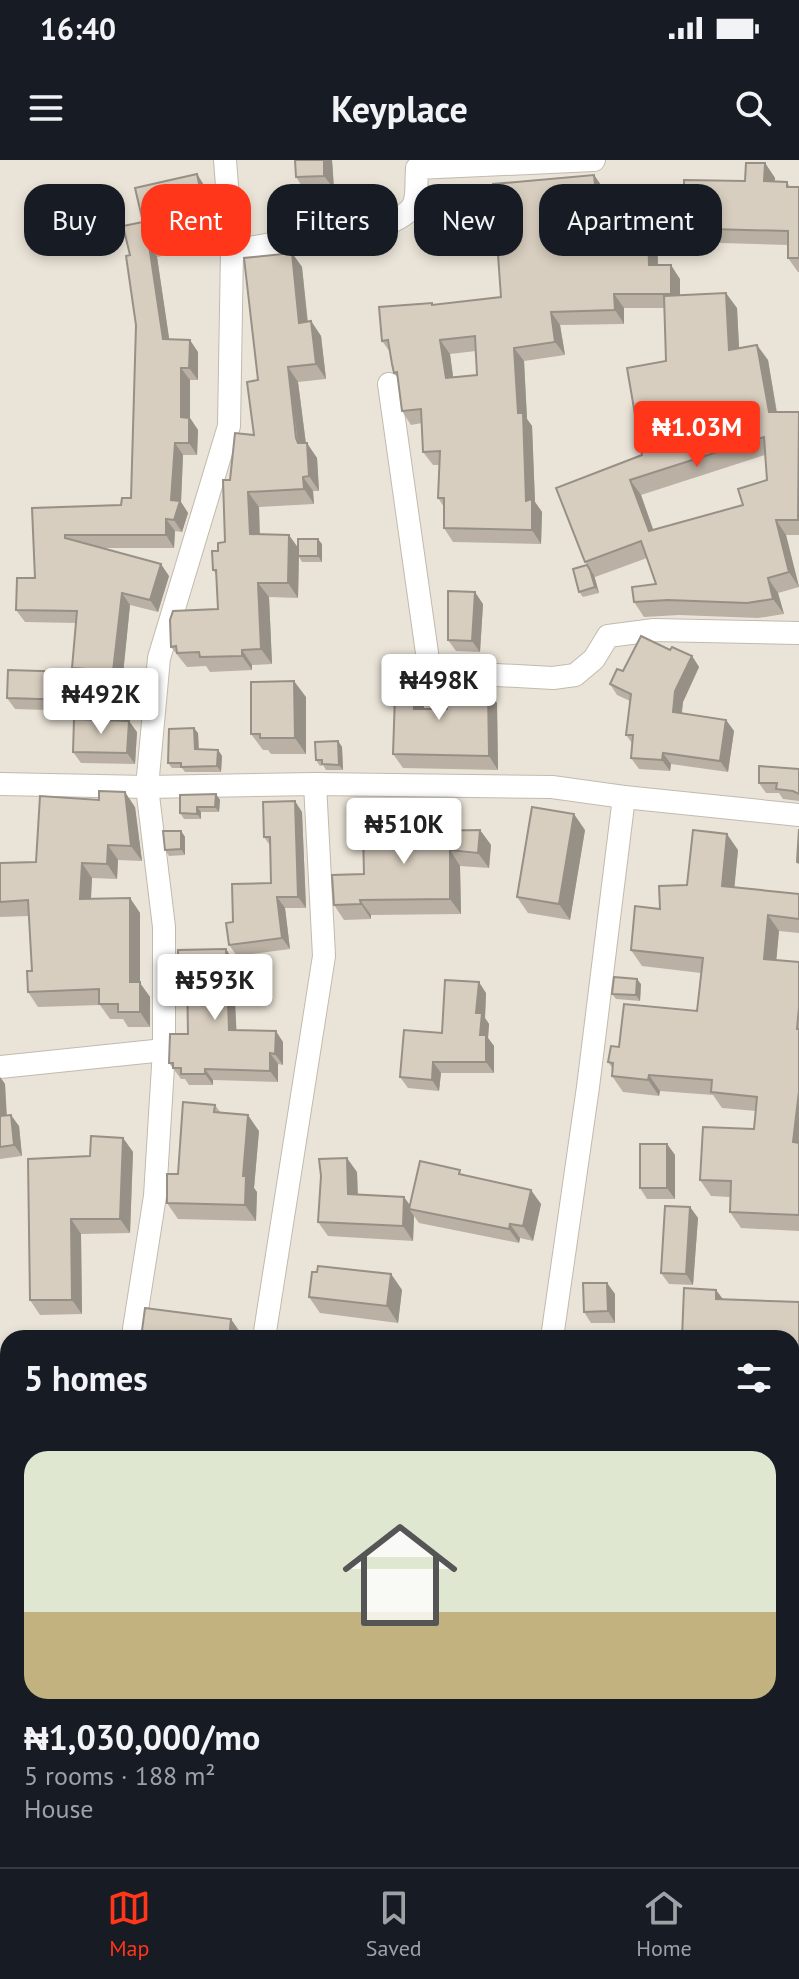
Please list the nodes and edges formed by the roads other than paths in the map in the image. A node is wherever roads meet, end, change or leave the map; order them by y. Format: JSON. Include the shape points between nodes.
{"nodes":[{"id":1,"x":225,"y":160,"type":"edge"},
{"id":2,"x":594,"y":160,"type":"edge"},
{"id":3,"x":417,"y":164,"type":"edge"},
{"id":4,"x":227,"y":184,"type":"edge"},
{"id":5,"x":251,"y":248,"type":"edge"},
{"id":6,"x":232,"y":256,"type":"edge"},
{"id":7,"x":389,"y":384,"type":"dead end"},
{"id":8,"x":799,"y":633,"type":"edge"},
{"id":9,"x":0,"y":784,"type":"edge"},
{"id":10,"x":315,"y":784,"type":"junction"},
{"id":11,"x":147,"y":787,"type":"junction"},
{"id":12,"x":624,"y":797,"type":"junction"},
{"id":13,"x":799,"y":815,"type":"edge"},
{"id":14,"x":164,"y":1050,"type":"junction"},
{"id":15,"x":0,"y":1067,"type":"edge"},
{"id":16,"x":134,"y":1329,"type":"dead end"},
{"id":17,"x":265,"y":1330,"type":"edge"},
{"id":18,"x":553,"y":1330,"type":"edge"}],
"edges":[{"from":1,"to":4,"type":"street"},
{"from":2,"to":3,"type":"street"},
{"from":3,"to":5,"type":"street","via":[[415,204],[408,214],[389,223]]},
{"from":6,"to":11,"type":"street","via":[[229,426],[159,658]]},
{"from":7,"to":8,"type":"street","via":[[428,660],[443,672],[575,675],[594,659],[608,636],[654,630]]},
{"from":9,"to":11,"type":"street"},
{"from":10,"to":11,"type":"street"},
{"from":10,"to":12,"type":"street","via":[[552,787]]},
{"from":10,"to":17,"type":"street","via":[[324,956]]},
{"from":11,"to":14,"type":"street","via":[[164,927]]},
{"from":12,"to":13,"type":"street"},
{"from":12,"to":18,"type":"street"},
{"from":14,"to":15,"type":"street"},
{"from":14,"to":16,"type":"street","via":[[155,1196]]}]}
